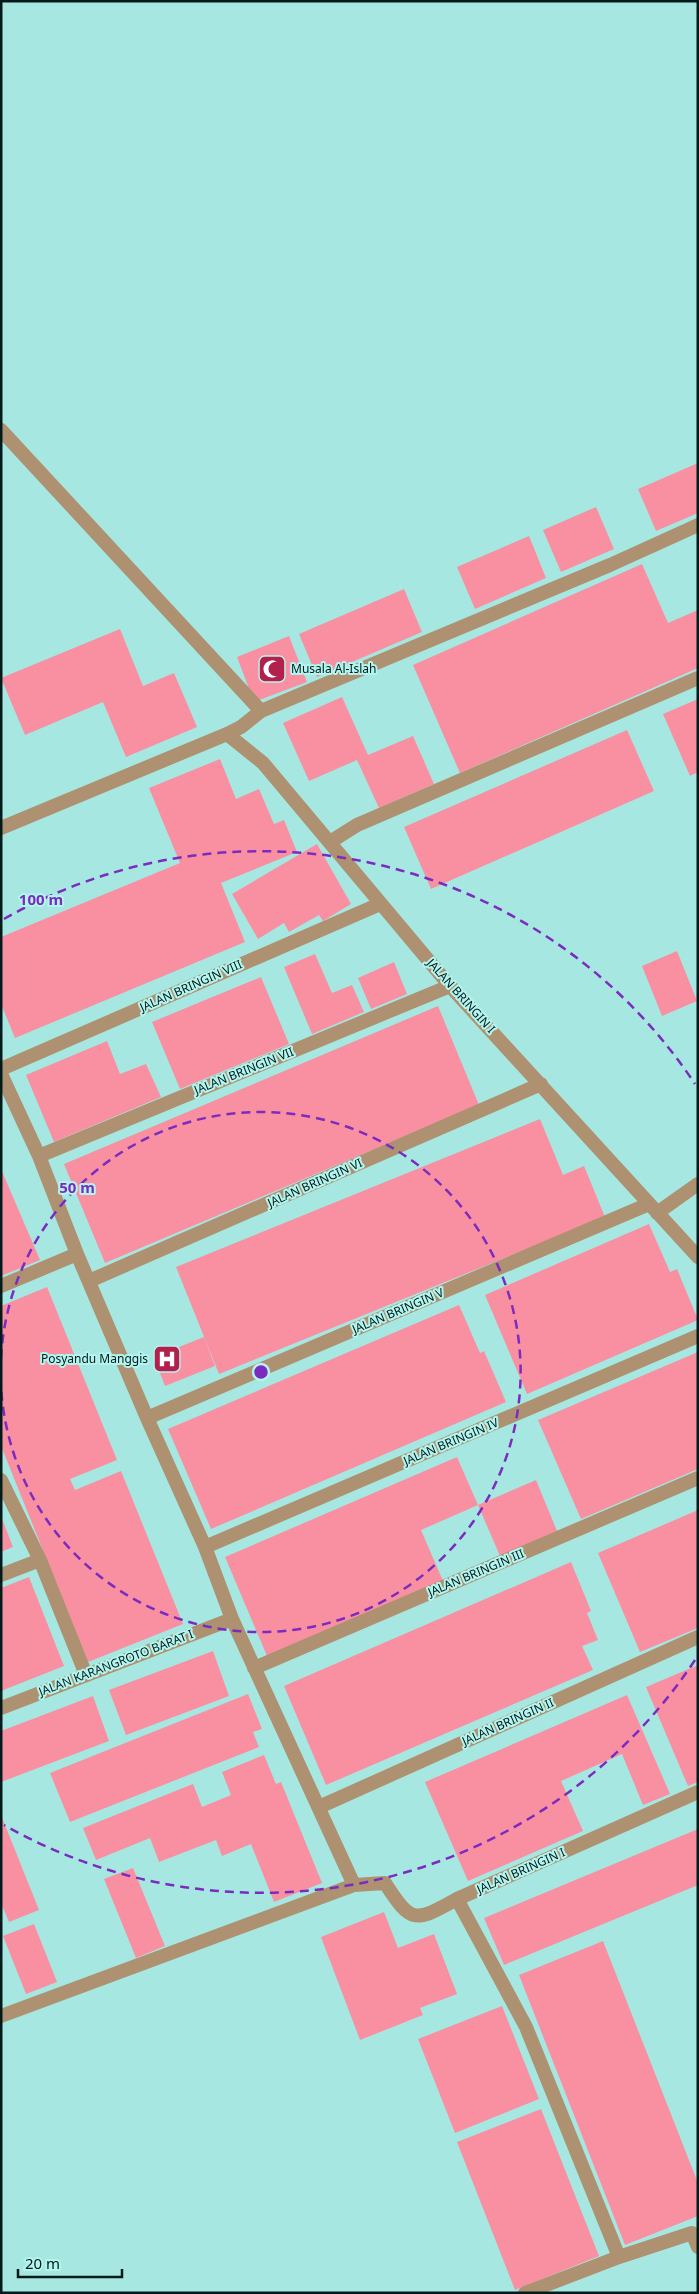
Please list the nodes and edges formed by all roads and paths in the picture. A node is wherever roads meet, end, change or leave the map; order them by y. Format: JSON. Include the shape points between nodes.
{"nodes":[{"id":1,"x":1,"y":430,"type":"edge"},
{"id":2,"x":698,"y":525,"type":"edge"},
{"id":3,"x":698,"y":678,"type":"edge"},
{"id":4,"x":259,"y":713,"type":"junction"},
{"id":5,"x":227,"y":734,"type":"junction"},
{"id":6,"x":1,"y":828,"type":"edge"},
{"id":7,"x":332,"y":840,"type":"junction"},
{"id":8,"x":380,"y":904,"type":"junction"},
{"id":9,"x":450,"y":986,"type":"junction"},
{"id":10,"x":1,"y":1069,"type":"edge"},
{"id":11,"x":1,"y":1074,"type":"edge"},
{"id":12,"x":542,"y":1084,"type":"junction"},
{"id":13,"x":39,"y":1156,"type":"junction"},
{"id":14,"x":698,"y":1184,"type":"edge"},
{"id":15,"x":653,"y":1209,"type":"junction"},
{"id":16,"x":77,"y":1254,"type":"junction"},
{"id":17,"x":698,"y":1257,"type":"edge"},
{"id":18,"x":89,"y":1281,"type":"junction"},
{"id":19,"x":1,"y":1286,"type":"edge"},
{"id":20,"x":698,"y":1336,"type":"edge"},
{"id":21,"x":147,"y":1418,"type":"junction"},
{"id":22,"x":698,"y":1478,"type":"edge"},
{"id":23,"x":1,"y":1480,"type":"edge"},
{"id":24,"x":205,"y":1547,"type":"junction"},
{"id":25,"x":40,"y":1560,"type":"junction"},
{"id":26,"x":1,"y":1575,"type":"edge"},
{"id":27,"x":232,"y":1619,"type":"junction"},
{"id":28,"x":698,"y":1637,"type":"edge"},
{"id":29,"x":254,"y":1668,"type":"junction"},
{"id":30,"x":86,"y":1675,"type":"junction"},
{"id":31,"x":1,"y":1708,"type":"edge"},
{"id":32,"x":698,"y":1792,"type":"edge"},
{"id":33,"x":318,"y":1807,"type":"junction"},
{"id":34,"x":354,"y":1886,"type":"junction"},
{"id":35,"x":457,"y":1899,"type":"junction"},
{"id":36,"x":1,"y":2016,"type":"edge"},
{"id":37,"x":698,"y":2247,"type":"edge"},
{"id":38,"x":619,"y":2257,"type":"junction"},
{"id":39,"x":526,"y":2293,"type":"edge"}],
"edges":[{"from":1,"to":4,"type":"street"},
{"from":2,"to":4,"type":"street"},
{"from":3,"to":7,"type":"street","via":[[357,825]]},
{"from":4,"to":5,"type":"street"},
{"from":5,"to":6,"type":"street"},
{"from":5,"to":7,"type":"street","name":"JALAN BRINGIN I","via":[[263,763]]},
{"from":7,"to":8,"type":"street","name":"JALAN BRINGIN I"},
{"from":8,"to":9,"type":"street","name":"JALAN BRINGIN I"},
{"from":8,"to":10,"type":"street","name":"JALAN BRINGIN VIII"},
{"from":9,"to":12,"type":"street","name":"JALAN BRINGIN I"},
{"from":9,"to":13,"type":"street","name":"JALAN BRINGIN VII"},
{"from":11,"to":13,"type":"street"},
{"from":12,"to":15,"type":"street","name":"JALAN BRINGIN I"},
{"from":12,"to":18,"type":"street","name":"JALAN BRINGIN VI"},
{"from":13,"to":16,"type":"street"},
{"from":14,"to":15,"type":"street","name":"JALAN BRINGIN V"},
{"from":15,"to":17,"type":"street","name":"JALAN BRINGIN I"},
{"from":15,"to":21,"type":"street","name":"JALAN BRINGIN V"},
{"from":16,"to":18,"type":"street"},
{"from":16,"to":19,"type":"street"},
{"from":18,"to":21,"type":"street"},
{"from":20,"to":24,"type":"street","name":"JALAN BRINGIN IV"},
{"from":21,"to":24,"type":"street"},
{"from":22,"to":29,"type":"street","name":"JALAN BRINGIN III"},
{"from":23,"to":25,"type":"street"},
{"from":24,"to":27,"type":"street"},
{"from":25,"to":26,"type":"street"},
{"from":25,"to":30,"type":"street"},
{"from":27,"to":29,"type":"street"},
{"from":27,"to":30,"type":"street","name":"JALAN KARANGROTO BARAT I"},
{"from":28,"to":33,"type":"street","name":"JALAN BRINGIN II"},
{"from":29,"to":33,"type":"street"},
{"from":30,"to":31,"type":"street","name":"JALAN KARANGROTO BARAT I"},
{"from":32,"to":35,"type":"street","name":"JALAN BRINGIN I"},
{"from":33,"to":34,"type":"street"},
{"from":34,"to":35,"type":"street","name":"JALAN BRINGIN I","via":[[385,1883],[401,1908],[414,1915],[426,1916]]},
{"from":34,"to":36,"type":"street"},
{"from":35,"to":38,"type":"street","via":[[526,2027]]},
{"from":37,"to":38,"type":"street","via":[[692,2233]]},
{"from":38,"to":39,"type":"street"}]}
